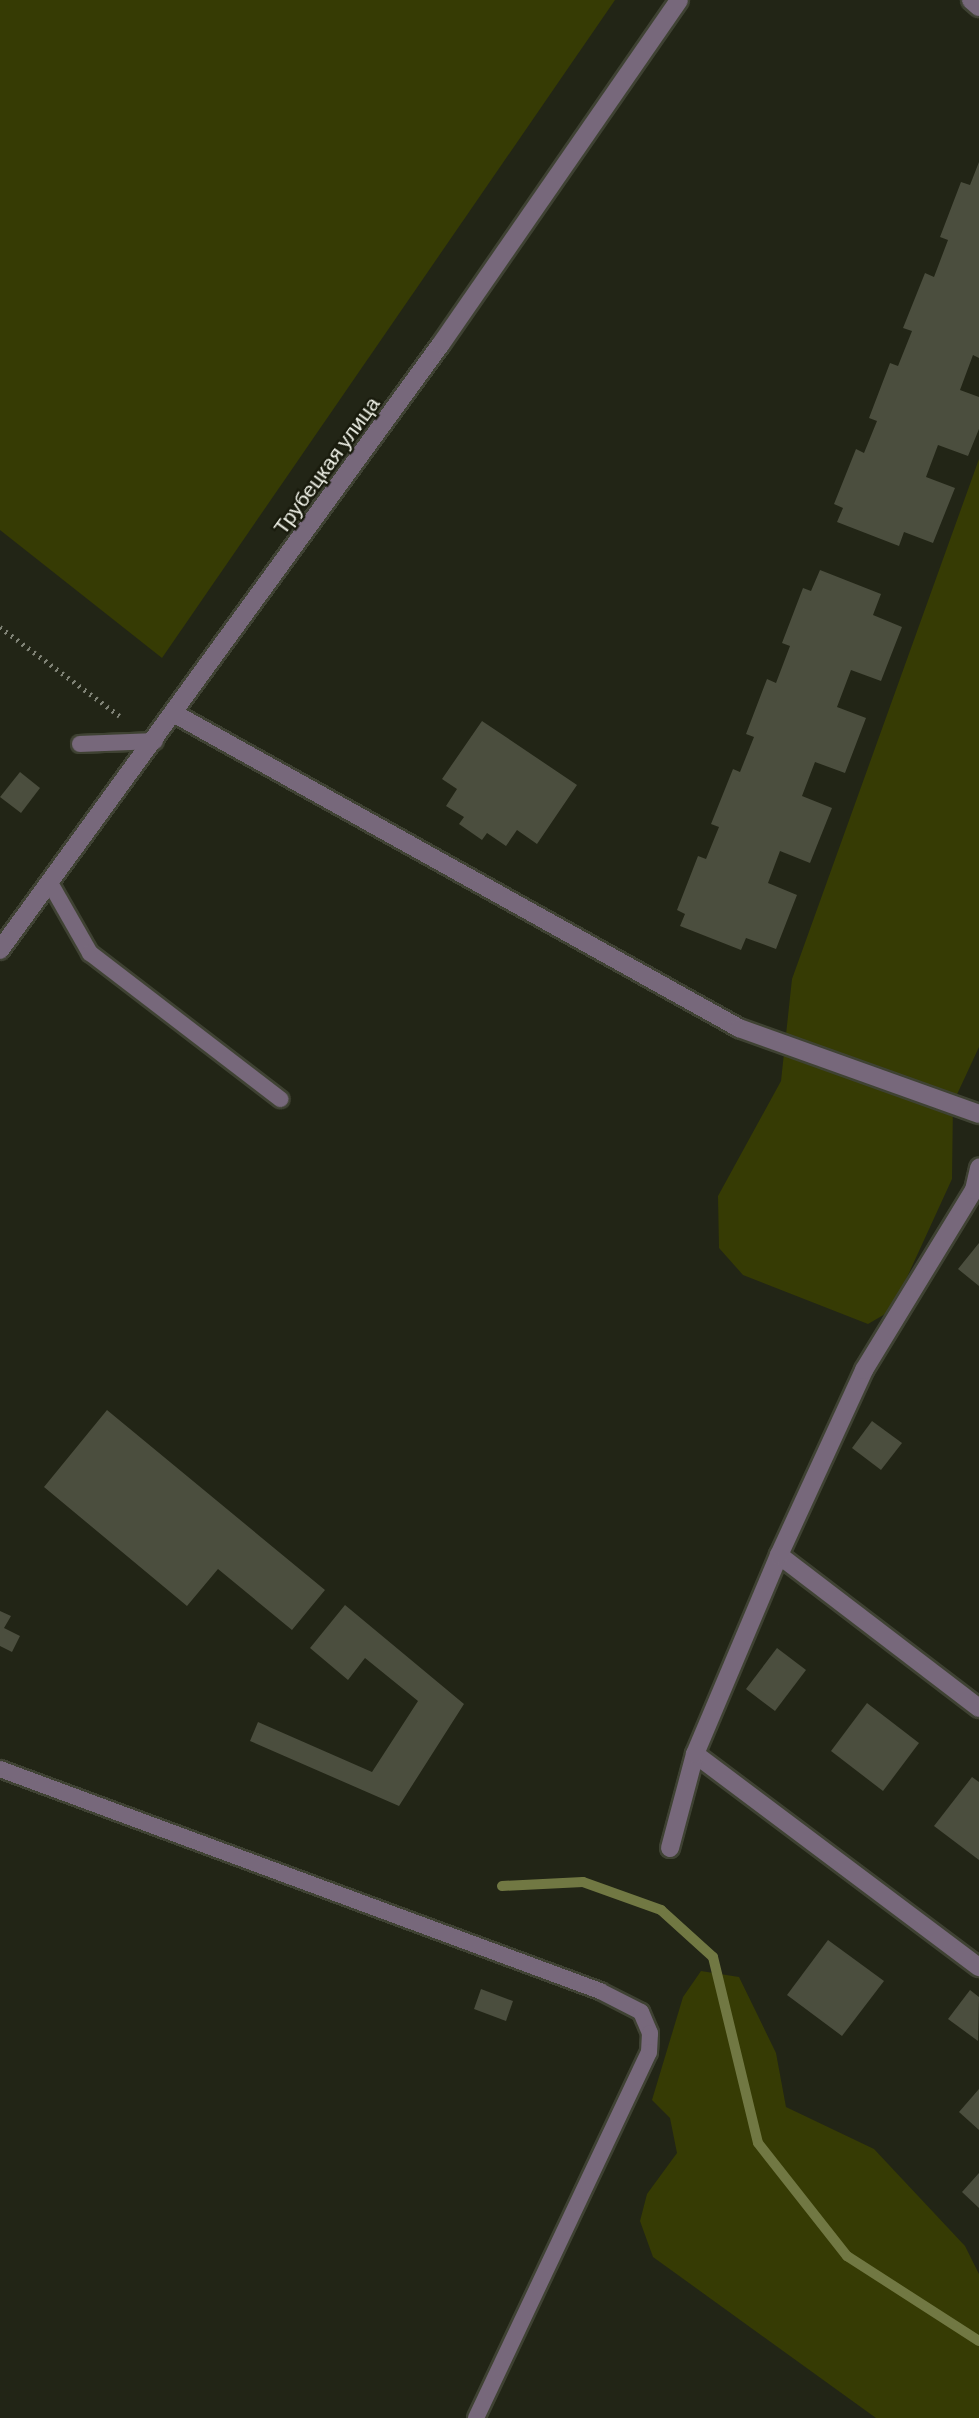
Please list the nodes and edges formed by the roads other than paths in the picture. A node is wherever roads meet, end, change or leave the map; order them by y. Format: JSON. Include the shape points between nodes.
{"nodes":[{"id":1,"x":679,"y":0,"type":"edge"},
{"id":2,"x":971,"y":0,"type":"edge"},
{"id":3,"x":979,"y":7,"type":"edge"},
{"id":4,"x":175,"y":714,"type":"junction"},
{"id":5,"x":155,"y":741,"type":"junction"},
{"id":6,"x":80,"y":744,"type":"dead end"},
{"id":7,"x":50,"y":883,"type":"junction"},
{"id":8,"x":0,"y":950,"type":"edge"},
{"id":9,"x":280,"y":1099,"type":"dead end"},
{"id":10,"x":979,"y":1114,"type":"edge"},
{"id":11,"x":979,"y":1168,"type":"edge"},
{"id":12,"x":779,"y":1555,"type":"junction"},
{"id":13,"x":979,"y":1708,"type":"edge"},
{"id":14,"x":695,"y":1754,"type":"junction"},
{"id":15,"x":0,"y":1769,"type":"edge"},
{"id":16,"x":670,"y":1848,"type":"dead end"},
{"id":17,"x":979,"y":1967,"type":"edge"},
{"id":18,"x":476,"y":2418,"type":"edge"}],
"edges":[{"from":1,"to":4,"type":"street","name":"Трубецкая улица","via":[[449,332]]},
{"from":2,"to":3,"type":"street"},
{"from":4,"to":5,"type":"street","name":"Трубецкая улица"},
{"from":4,"to":10,"type":"street","via":[[739,1028]]},
{"from":5,"to":6,"type":"lane"},
{"from":5,"to":7,"type":"street","name":"Трубецкая улица"},
{"from":7,"to":8,"type":"street","name":"Трубецкая улица"},
{"from":7,"to":9,"type":"lane","via":[[90,953]]},
{"from":11,"to":12,"type":"street","via":[[974,1190],[864,1370]]},
{"from":12,"to":13,"type":"street"},
{"from":12,"to":14,"type":"street"},
{"from":14,"to":16,"type":"street"},
{"from":14,"to":17,"type":"street"},
{"from":15,"to":18,"type":"lane","via":[[600,1991],[641,2012],[650,2033],[649,2052]]}]}
